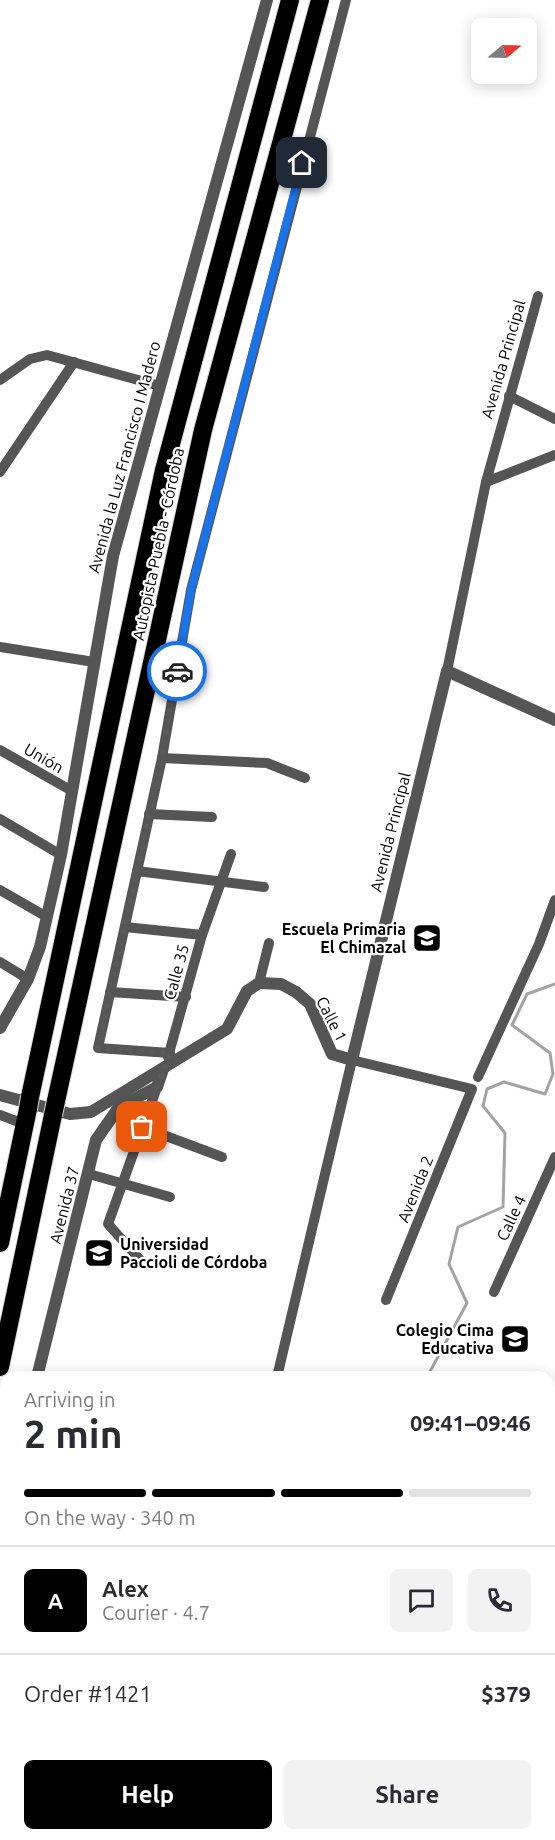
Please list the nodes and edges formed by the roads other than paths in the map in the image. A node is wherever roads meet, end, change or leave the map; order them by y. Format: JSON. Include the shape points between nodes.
{"nodes":[{"id":1,"x":267,"y":0,"type":"edge"},
{"id":2,"x":290,"y":0,"type":"edge"},
{"id":3,"x":320,"y":0,"type":"edge"},
{"id":4,"x":346,"y":0,"type":"edge"},
{"id":5,"x":538,"y":296,"type":"dead end"},
{"id":6,"x":75,"y":362,"type":"junction"},
{"id":7,"x":0,"y":380,"type":"edge"},
{"id":8,"x":160,"y":386,"type":"junction"},
{"id":9,"x":509,"y":396,"type":"junction"},
{"id":10,"x":555,"y":419,"type":"edge"},
{"id":11,"x":555,"y":455,"type":"edge"},
{"id":12,"x":0,"y":472,"type":"edge"},
{"id":13,"x":486,"y":482,"type":"junction"},
{"id":14,"x":0,"y":647,"type":"edge"},
{"id":15,"x":94,"y":662,"type":"junction"},
{"id":16,"x":447,"y":671,"type":"junction"},
{"id":17,"x":555,"y":720,"type":"edge"},
{"id":18,"x":0,"y":750,"type":"edge"},
{"id":19,"x":162,"y":758,"type":"junction"},
{"id":20,"x":305,"y":778,"type":"dead end"},
{"id":21,"x":72,"y":791,"type":"junction"},
{"id":22,"x":150,"y":814,"type":"junction"},
{"id":23,"x":212,"y":817,"type":"dead end"},
{"id":24,"x":0,"y":819,"type":"edge"},
{"id":25,"x":231,"y":854,"type":"dead end"},
{"id":26,"x":61,"y":855,"type":"junction"},
{"id":27,"x":137,"y":871,"type":"junction"},
{"id":28,"x":222,"y":884,"type":"junction"},
{"id":29,"x":264,"y":887,"type":"dead end"},
{"id":30,"x":0,"y":890,"type":"edge"},
{"id":31,"x":555,"y":900,"type":"edge"},
{"id":32,"x":47,"y":917,"type":"junction"},
{"id":33,"x":125,"y":927,"type":"junction"},
{"id":34,"x":202,"y":934,"type":"junction"},
{"id":35,"x":269,"y":943,"type":"dead end"},
{"id":36,"x":0,"y":962,"type":"edge"},
{"id":37,"x":28,"y":979,"type":"junction"},
{"id":38,"x":259,"y":983,"type":"junction"},
{"id":39,"x":110,"y":992,"type":"junction"},
{"id":40,"x":186,"y":997,"type":"junction"},
{"id":41,"x":0,"y":1028,"type":"edge"},
{"id":42,"x":170,"y":1053,"type":"junction"},
{"id":43,"x":352,"y":1060,"type":"junction"},
{"id":44,"x":163,"y":1069,"type":"junction"},
{"id":45,"x":478,"y":1077,"type":"dead end"},
{"id":46,"x":157,"y":1088,"type":"junction"},
{"id":47,"x":472,"y":1089,"type":"joint"},
{"id":48,"x":0,"y":1095,"type":"edge"},
{"id":49,"x":27,"y":1110,"type":"junction"},
{"id":50,"x":0,"y":1114,"type":"edge"},
{"id":51,"x":142,"y":1127,"type":"junction"},
{"id":52,"x":222,"y":1157,"type":"dead end"},
{"id":53,"x":555,"y":1157,"type":"edge"},
{"id":54,"x":89,"y":1174,"type":"junction"},
{"id":55,"x":122,"y":1183,"type":"junction"},
{"id":56,"x":170,"y":1197,"type":"dead end"},
{"id":57,"x":0,"y":1243,"type":"edge"},
{"id":58,"x":143,"y":1263,"type":"dead end"},
{"id":59,"x":494,"y":1292,"type":"dead end"},
{"id":60,"x":386,"y":1300,"type":"dead end"},
{"id":61,"x":0,"y":1367,"type":"edge"},
{"id":62,"x":39,"y":1371,"type":"edge"},
{"id":63,"x":278,"y":1371,"type":"edge"}],
"edges":[{"from":1,"to":8,"type":"street","name":"Avenida la Luz Francisco I Madero"},
{"from":2,"to":49,"type":"highway","name":"Autopista Puebla - Córdoba","via":[[164,470]]},
{"from":3,"to":61,"type":"highway","name":"Autopista Puebla - Córdoba","via":[[203,430]]},
{"from":4,"to":19,"type":"street","via":[[191,590]]},
{"from":5,"to":9,"type":"street","name":"Avenida Principal"},
{"from":6,"to":7,"type":"street","via":[[47,355],[30,359]]},
{"from":6,"to":8,"type":"street"},
{"from":6,"to":12,"type":"street"},
{"from":8,"to":15,"type":"street","name":"Avenida la Luz Francisco I Madero","via":[[113,556]]},
{"from":9,"to":10,"type":"street"},
{"from":9,"to":13,"type":"street","name":"Avenida Principal"},
{"from":11,"to":13,"type":"street"},
{"from":13,"to":16,"type":"street","name":"Avenida Principal"},
{"from":14,"to":15,"type":"street"},
{"from":15,"to":21,"type":"street","name":"Avenida la Luz Francisco I Madero"},
{"from":16,"to":17,"type":"street"},
{"from":16,"to":43,"type":"street","name":"Avenida Principal"},
{"from":18,"to":21,"type":"street","name":"Unión"},
{"from":19,"to":20,"type":"street","via":[[267,763]]},
{"from":19,"to":22,"type":"street"},
{"from":21,"to":26,"type":"street","name":"Avenida la Luz Francisco I Madero"},
{"from":22,"to":23,"type":"street"},
{"from":22,"to":27,"type":"street"},
{"from":24,"to":26,"type":"street"},
{"from":25,"to":28,"type":"street","name":"Calle 35"},
{"from":26,"to":32,"type":"street","name":"Avenida la Luz Francisco I Madero"},
{"from":27,"to":28,"type":"street"},
{"from":27,"to":33,"type":"street"},
{"from":28,"to":29,"type":"street"},
{"from":28,"to":34,"type":"street","name":"Calle 35"},
{"from":30,"to":32,"type":"street"},
{"from":31,"to":45,"type":"street"},
{"from":32,"to":37,"type":"street","name":"Avenida la Luz Francisco I Madero"},
{"from":33,"to":34,"type":"street"},
{"from":33,"to":39,"type":"street"},
{"from":34,"to":40,"type":"street","name":"Calle 35"},
{"from":35,"to":38,"type":"street"},
{"from":36,"to":37,"type":"street"},
{"from":37,"to":41,"type":"street","name":"Avenida la Luz Francisco I Madero"},
{"from":38,"to":43,"type":"street","name":"Calle 1","via":[[281,984],[296,992],[310,1004],[332,1054]]},
{"from":38,"to":44,"type":"street","via":[[247,991],[227,1029]]},
{"from":39,"to":40,"type":"street"},
{"from":39,"to":42,"type":"street","via":[[98,1048]]},
{"from":40,"to":42,"type":"street","name":"Calle 35"},
{"from":42,"to":44,"type":"street","name":"Calle 35"},
{"from":43,"to":47,"type":"street","name":"Calle 1"},
{"from":43,"to":63,"type":"street","name":"Avenida Principal"},
{"from":44,"to":46,"type":"street"},
{"from":44,"to":48,"type":"street","via":[[91,1112],[80,1114]]},
{"from":46,"to":51,"type":"street"},
{"from":46,"to":54,"type":"street","name":"Avenida 37","via":[[119,1107],[106,1122],[96,1140]]},
{"from":47,"to":60,"type":"street","name":"Avenida 2"},
{"from":49,"to":50,"type":"street"},
{"from":49,"to":57,"type":"highway","name":"Autopista Puebla - Córdoba"},
{"from":51,"to":52,"type":"street"},
{"from":51,"to":55,"type":"street"},
{"from":53,"to":59,"type":"street","name":"Calle 4"},
{"from":54,"to":55,"type":"street"},
{"from":54,"to":62,"type":"street","name":"Avenida 37"},
{"from":55,"to":56,"type":"street"},
{"from":55,"to":58,"type":"street","via":[[108,1227]]}]}
